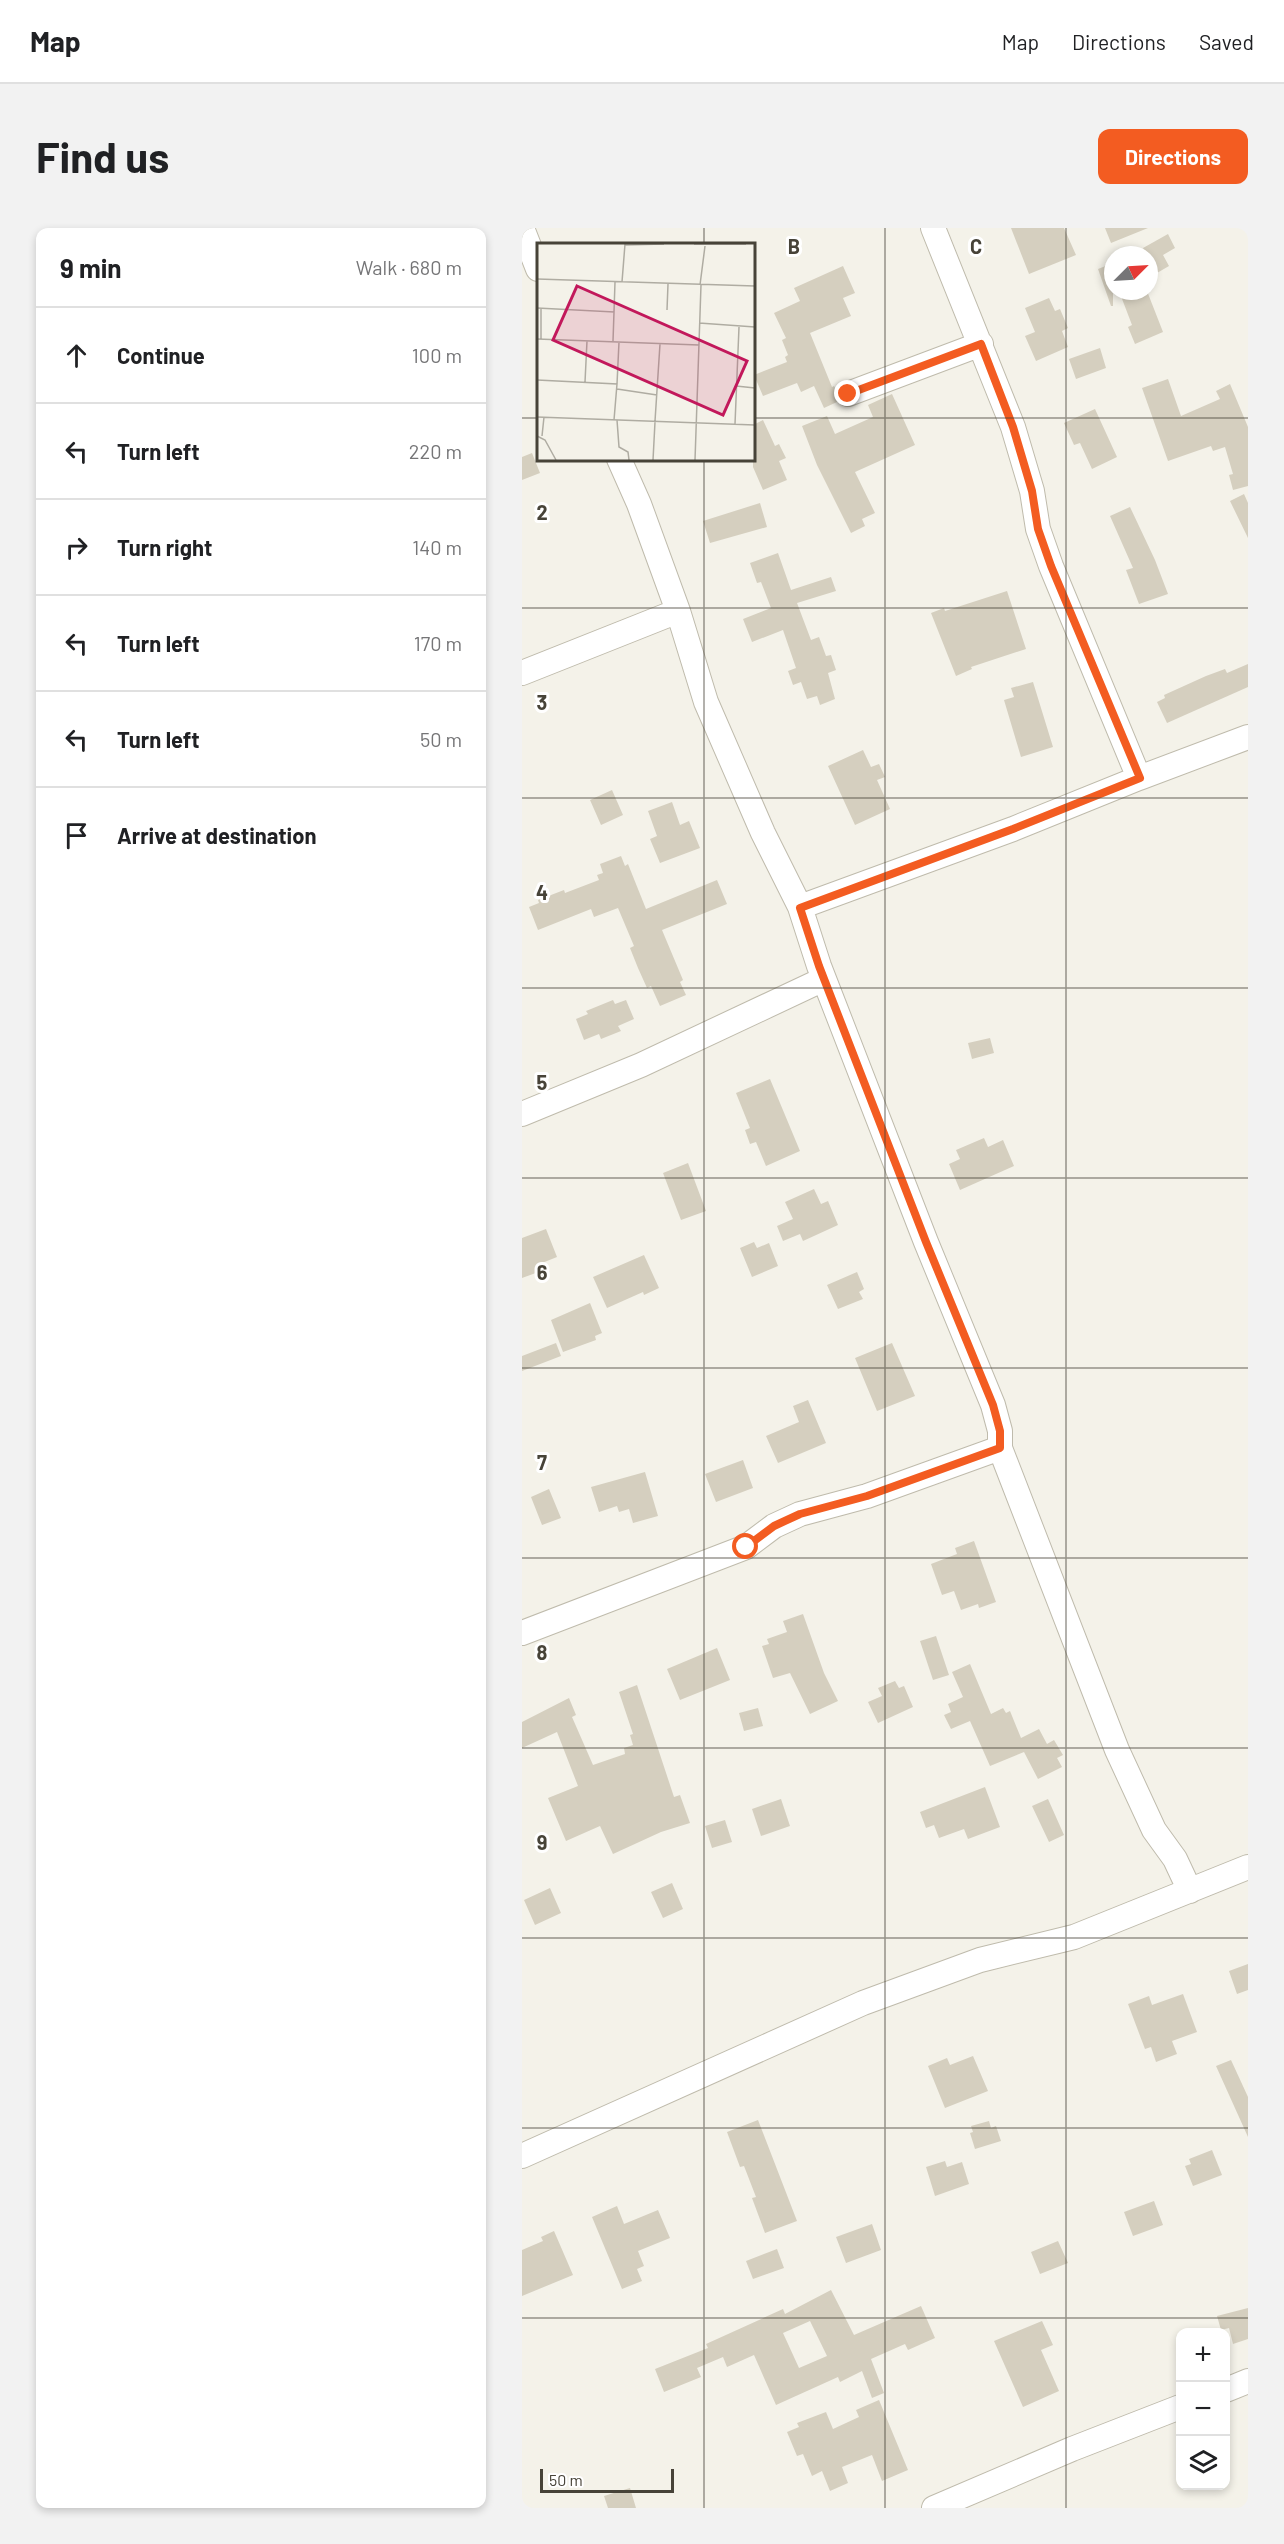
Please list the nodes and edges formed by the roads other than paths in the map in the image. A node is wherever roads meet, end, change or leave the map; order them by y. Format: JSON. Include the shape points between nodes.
{"nodes":[{"id":1,"x":522,"y":228,"type":"edge"},
{"id":2,"x":933,"y":228,"type":"edge"},
{"id":3,"x":537,"y":266,"type":"edge"},
{"id":4,"x":981,"y":344,"type":"junction"},
{"id":5,"x":848,"y":394,"type":"dead end"},
{"id":6,"x":619,"y":460,"type":"edge"},
{"id":7,"x":678,"y":611,"type":"junction"},
{"id":8,"x":522,"y":673,"type":"edge"},
{"id":9,"x":1248,"y":737,"type":"edge"},
{"id":10,"x":1140,"y":778,"type":"junction"},
{"id":11,"x":800,"y":908,"type":"junction"},
{"id":12,"x":824,"y":979,"type":"junction"},
{"id":13,"x":522,"y":1114,"type":"edge"},
{"id":14,"x":1000,"y":1448,"type":"junction"},
{"id":15,"x":522,"y":1633,"type":"edge"},
{"id":16,"x":1248,"y":1868,"type":"edge"},
{"id":17,"x":1190,"y":1891,"type":"junction"},
{"id":18,"x":522,"y":2156,"type":"edge"},
{"id":19,"x":1248,"y":2381,"type":"edge"},
{"id":20,"x":1230,"y":2388,"type":"edge"},
{"id":21,"x":1176,"y":2409,"type":"edge"},
{"id":22,"x":934,"y":2508,"type":"edge"}],
"edges":[{"from":1,"to":3,"type":"street"},
{"from":2,"to":4,"type":"street"},
{"from":4,"to":5,"type":"street"},
{"from":4,"to":10,"type":"street","via":[[1013,427],[1051,566]]},
{"from":6,"to":7,"type":"street"},
{"from":7,"to":8,"type":"street"},
{"from":7,"to":11,"type":"street","via":[[706,702]]},
{"from":9,"to":10,"type":"street"},
{"from":10,"to":11,"type":"street"},
{"from":11,"to":12,"type":"street"},
{"from":12,"to":13,"type":"street","via":[[641,1065]]},
{"from":12,"to":14,"type":"street","via":[[993,1405]]},
{"from":14,"to":15,"type":"street","via":[[867,1496],[800,1514],[774,1526],[746,1547]]},
{"from":14,"to":17,"type":"street","via":[[1117,1750],[1154,1830],[1175,1859]]},
{"from":16,"to":17,"type":"street"},
{"from":17,"to":18,"type":"street","via":[[1074,1936],[980,1960],[863,2003]]},
{"from":19,"to":20,"type":"street"},
{"from":21,"to":22,"type":"street"}]}
